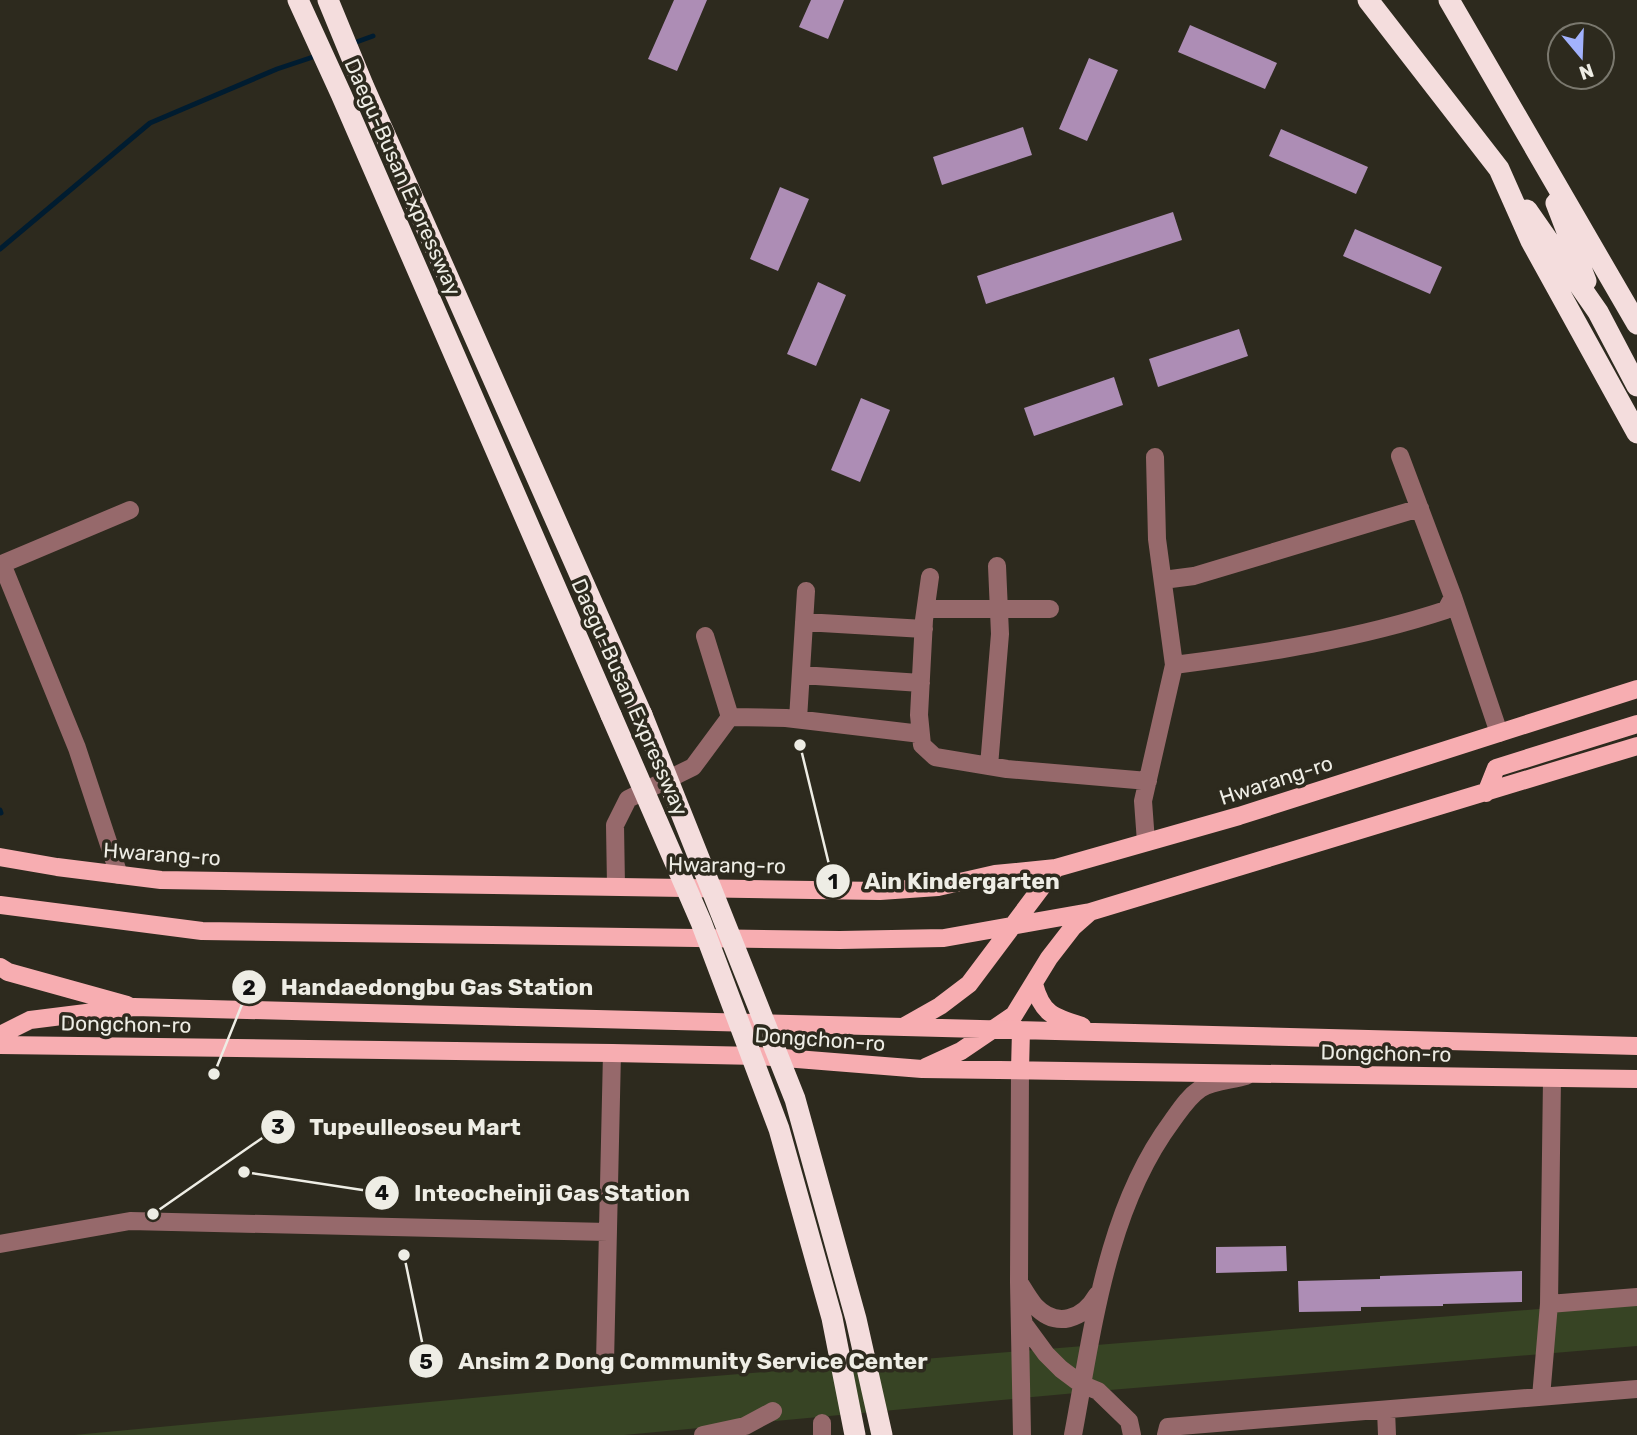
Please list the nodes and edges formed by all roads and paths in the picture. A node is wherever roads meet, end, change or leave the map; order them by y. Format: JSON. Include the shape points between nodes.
{"nodes":[{"id":1,"x":298,"y":0,"type":"edge"},
{"id":2,"x":1367,"y":0,"type":"edge"},
{"id":3,"x":1449,"y":0,"type":"edge"},
{"id":4,"x":330,"y":6,"type":"edge"},
{"id":5,"x":1538,"y":154,"type":"junction"},
{"id":6,"x":1499,"y":169,"type":"junction"},
{"id":7,"x":1598,"y":312,"type":"junction"},
{"id":8,"x":1637,"y":324,"type":"edge"},
{"id":9,"x":1637,"y":386,"type":"edge"},
{"id":10,"x":1637,"y":433,"type":"edge"},
{"id":11,"x":1399,"y":456,"type":"dead end"},
{"id":12,"x":1155,"y":457,"type":"dead end"},
{"id":13,"x":1420,"y":508,"type":"junction"},
{"id":14,"x":130,"y":510,"type":"dead end"},
{"id":15,"x":997,"y":566,"type":"dead end"},
{"id":16,"x":930,"y":577,"type":"dead end"},
{"id":17,"x":1163,"y":580,"type":"junction"},
{"id":18,"x":806,"y":591,"type":"dead end"},
{"id":19,"x":1453,"y":597,"type":"junction"},
{"id":20,"x":926,"y":609,"type":"junction"},
{"id":21,"x":1050,"y":609,"type":"dead end"},
{"id":22,"x":999,"y":611,"type":"junction"},
{"id":23,"x":804,"y":622,"type":"junction"},
{"id":24,"x":924,"y":629,"type":"junction"},
{"id":25,"x":705,"y":636,"type":"dead end"},
{"id":26,"x":1174,"y":665,"type":"junction"},
{"id":27,"x":801,"y":675,"type":"junction"},
{"id":28,"x":921,"y":683,"type":"junction"},
{"id":29,"x":1637,"y":690,"type":"edge"},
{"id":30,"x":1586,"y":705,"type":"junction"},
{"id":31,"x":730,"y":718,"type":"junction"},
{"id":32,"x":798,"y":719,"type":"junction"},
{"id":33,"x":1637,"y":724,"type":"edge"},
{"id":34,"x":1499,"y":733,"type":"junction"},
{"id":35,"x":921,"y":734,"type":"junction"},
{"id":36,"x":1599,"y":736,"type":"junction"},
{"id":37,"x":1637,"y":746,"type":"edge"},
{"id":38,"x":989,"y":766,"type":"junction"},
{"id":39,"x":1148,"y":781,"type":"junction"},
{"id":40,"x":1486,"y":793,"type":"junction"},
{"id":41,"x":1146,"y":842,"type":"junction"},
{"id":42,"x":0,"y":857,"type":"edge"},
{"id":43,"x":1056,"y":868,"type":"junction"},
{"id":44,"x":120,"y":875,"type":"junction"},
{"id":45,"x":616,"y":886,"type":"junction"},
{"id":46,"x":0,"y":905,"type":"edge"},
{"id":47,"x":1090,"y":912,"type":"junction"},
{"id":48,"x":1012,"y":928,"type":"junction"},
{"id":49,"x":0,"y":967,"type":"edge"},
{"id":50,"x":1034,"y":984,"type":"junction"},
{"id":51,"x":134,"y":1007,"type":"junction"},
{"id":52,"x":901,"y":1028,"type":"junction"},
{"id":53,"x":996,"y":1029,"type":"junction"},
{"id":54,"x":1021,"y":1030,"type":"junction"},
{"id":55,"x":1098,"y":1031,"type":"junction"},
{"id":56,"x":0,"y":1035,"type":"edge"},
{"id":57,"x":0,"y":1045,"type":"edge"},
{"id":58,"x":1637,"y":1046,"type":"edge"},
{"id":59,"x":612,"y":1053,"type":"junction"},
{"id":60,"x":922,"y":1069,"type":"junction"},
{"id":61,"x":1020,"y":1070,"type":"junction"},
{"id":62,"x":1258,"y":1074,"type":"junction"},
{"id":63,"x":1552,"y":1077,"type":"junction"},
{"id":64,"x":1637,"y":1079,"type":"edge"},
{"id":65,"x":608,"y":1232,"type":"junction"},
{"id":66,"x":0,"y":1244,"type":"edge"},
{"id":67,"x":1019,"y":1282,"type":"junction"},
{"id":68,"x":1103,"y":1286,"type":"junction"},
{"id":69,"x":1637,"y":1297,"type":"edge"},
{"id":70,"x":1020,"y":1304,"type":"junction"},
{"id":71,"x":1549,"y":1304,"type":"junction"},
{"id":72,"x":605,"y":1362,"type":"dead end"},
{"id":73,"x":1081,"y":1384,"type":"junction"},
{"id":74,"x":1637,"y":1389,"type":"edge"},
{"id":75,"x":1541,"y":1397,"type":"junction"},
{"id":76,"x":1386,"y":1410,"type":"junction"},
{"id":77,"x":773,"y":1411,"type":"dead end"},
{"id":78,"x":1130,"y":1428,"type":"edge"},
{"id":79,"x":703,"y":1435,"type":"edge"},
{"id":80,"x":855,"y":1435,"type":"edge"},
{"id":81,"x":882,"y":1435,"type":"edge"},
{"id":82,"x":1022,"y":1435,"type":"edge"},
{"id":83,"x":1073,"y":1435,"type":"edge"},
{"id":84,"x":1166,"y":1435,"type":"edge"},
{"id":85,"x":1387,"y":1435,"type":"edge"}],
"edges":[{"from":1,"to":80,"type":"highway","name":"Daegu-Busan Expressway","bridge":true,"via":[[701,922],[779,1129],[832,1318]]},
{"from":2,"to":6,"type":"highway"},
{"from":3,"to":5,"type":"highway"},
{"from":4,"to":81,"type":"highway","name":"Daegu-Busan Expressway","bridge":true,"via":[[642,715],[795,1099],[856,1320]]},
{"from":5,"to":7,"type":"highway"},
{"from":5,"to":8,"type":"highway"},
{"from":6,"to":7,"type":"highway"},
{"from":6,"to":10,"type":"highway","via":[[1531,241]]},
{"from":7,"to":9,"type":"highway"},
{"from":11,"to":13,"type":"street"},
{"from":12,"to":17,"type":"street"},
{"from":13,"to":17,"type":"street","via":[[1194,576]]},
{"from":13,"to":19,"type":"street"},
{"from":14,"to":44,"type":"street","via":[[2,564],[77,748]]},
{"from":15,"to":22,"type":"street"},
{"from":16,"to":20,"type":"street"},
{"from":17,"to":26,"type":"street"},
{"from":18,"to":23,"type":"street"},
{"from":19,"to":26,"type":"street","via":[[1446,610],[1420,619],[1282,651]]},
{"from":19,"to":34,"type":"street"},
{"from":20,"to":22,"type":"street"},
{"from":20,"to":24,"type":"street"},
{"from":21,"to":22,"type":"street"},
{"from":22,"to":38,"type":"street"},
{"from":23,"to":24,"type":"street"},
{"from":23,"to":27,"type":"street"},
{"from":24,"to":28,"type":"street"},
{"from":25,"to":31,"type":"street"},
{"from":26,"to":39,"type":"street"},
{"from":27,"to":28,"type":"street"},
{"from":27,"to":32,"type":"street"},
{"from":28,"to":35,"type":"street"},
{"from":29,"to":30,"type":"main road","name":"Hwarang-ro"},
{"from":30,"to":34,"type":"main road","name":"Hwarang-ro"},
{"from":30,"to":36,"type":"main road","via":[[1600,715]]},
{"from":31,"to":32,"type":"street"},
{"from":31,"to":45,"type":"street","via":[[693,767],[628,799],[615,825]]},
{"from":32,"to":35,"type":"street"},
{"from":33,"to":36,"type":"main road"},
{"from":34,"to":41,"type":"main road","name":"Hwarang-ro"},
{"from":35,"to":38,"type":"street","via":[[922,745],[935,757]]},
{"from":36,"to":40,"type":"main road","via":[[1496,768]]},
{"from":37,"to":40,"type":"main road"},
{"from":38,"to":39,"type":"street"},
{"from":39,"to":41,"type":"street","via":[[1143,801]]},
{"from":40,"to":47,"type":"main road"},
{"from":41,"to":43,"type":"main road","name":"Hwarang-ro"},
{"from":42,"to":44,"type":"main road","name":"Hwarang-ro"},
{"from":43,"to":45,"type":"main road","name":"Hwarang-ro","via":[[995,874],[938,887],[880,891]]},
{"from":43,"to":48,"type":"main road"},
{"from":44,"to":45,"type":"main road","name":"Hwarang-ro","via":[[161,880]]},
{"from":46,"to":48,"type":"main road","via":[[215,931],[840,940],[944,938]]},
{"from":47,"to":48,"type":"main road"},
{"from":47,"to":50,"type":"main road","via":[[1073,927]]},
{"from":48,"to":52,"type":"main road","via":[[969,984]]},
{"from":49,"to":51,"type":"main road"},
{"from":50,"to":53,"type":"main road","via":[[1014,1015]]},
{"from":50,"to":55,"type":"main road","via":[[1039,1004],[1047,1011]]},
{"from":51,"to":52,"type":"main road"},
{"from":51,"to":56,"type":"main road","via":[[30,1020]]},
{"from":52,"to":53,"type":"main road"},
{"from":53,"to":54,"type":"main road"},
{"from":53,"to":60,"type":"main road"},
{"from":54,"to":55,"type":"main road"},
{"from":54,"to":61,"type":"main road"},
{"from":55,"to":58,"type":"main road"},
{"from":57,"to":59,"type":"main road","name":"Dongchon-ro"},
{"from":59,"to":60,"type":"main road","name":"Dongchon-ro","via":[[758,1056]]},
{"from":59,"to":65,"type":"street"},
{"from":60,"to":61,"type":"main road","name":"Dongchon-ro"},
{"from":61,"to":62,"type":"main road","name":"Dongchon-ro"},
{"from":61,"to":67,"type":"street"},
{"from":62,"to":63,"type":"main road","name":"Dongchon-ro"},
{"from":62,"to":68,"type":"street","via":[[1202,1087],[1164,1131],[1132,1185]]},
{"from":63,"to":64,"type":"main road","name":"Dongchon-ro"},
{"from":63,"to":71,"type":"street"},
{"from":65,"to":66,"type":"street","via":[[130,1221]]},
{"from":65,"to":72,"type":"street"},
{"from":67,"to":68,"type":"street","via":[[1043,1313],[1070,1319],[1090,1307]]},
{"from":67,"to":70,"type":"street"},
{"from":68,"to":73,"type":"street"},
{"from":69,"to":71,"type":"street"},
{"from":70,"to":73,"type":"street","via":[[1024,1324],[1036,1341]]},
{"from":70,"to":82,"type":"street"},
{"from":71,"to":75,"type":"street"},
{"from":73,"to":78,"type":"street","via":[[1098,1391]]},
{"from":73,"to":83,"type":"street"},
{"from":74,"to":75,"type":"street"},
{"from":75,"to":76,"type":"street"},
{"from":76,"to":84,"type":"street","via":[[1168,1427]]},
{"from":76,"to":85,"type":"street"},
{"from":77,"to":79,"type":"street","via":[[745,1426]]}]}
